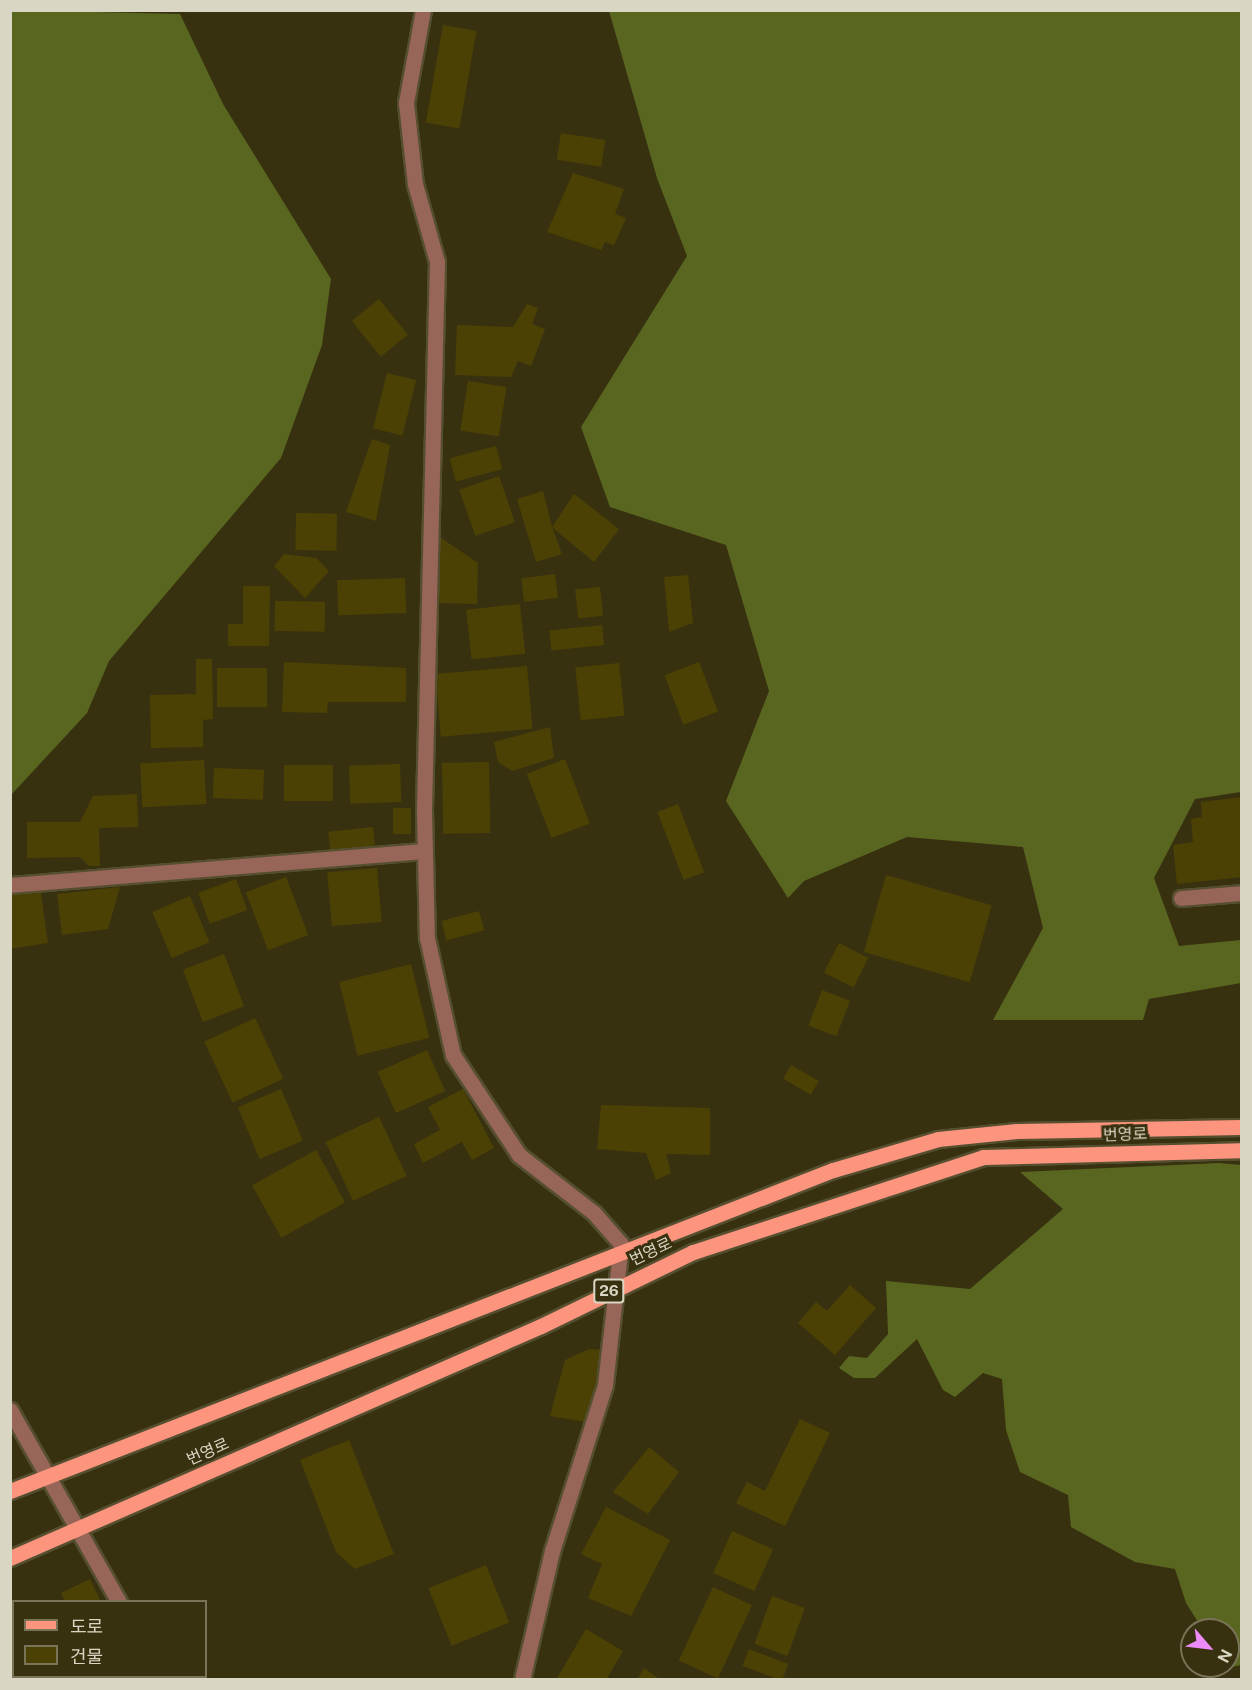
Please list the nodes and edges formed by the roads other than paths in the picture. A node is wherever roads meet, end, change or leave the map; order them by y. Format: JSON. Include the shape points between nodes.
{"nodes":[{"id":1,"x":423,"y":10,"type":"edge"},
{"id":2,"x":425,"y":851,"type":"junction"},
{"id":3,"x":10,"y":885,"type":"edge"},
{"id":4,"x":1242,"y":893,"type":"edge"},
{"id":5,"x":1181,"y":898,"type":"dead end"},
{"id":6,"x":1242,"y":1127,"type":"edge"},
{"id":7,"x":1242,"y":1150,"type":"edge"},
{"id":8,"x":621,"y":1252,"type":"junction"},
{"id":9,"x":618,"y":1287,"type":"junction"},
{"id":10,"x":10,"y":1410,"type":"edge"},
{"id":11,"x":48,"y":1473,"type":"junction"},
{"id":12,"x":10,"y":1491,"type":"edge"},
{"id":13,"x":76,"y":1529,"type":"junction"},
{"id":14,"x":10,"y":1558,"type":"edge"},
{"id":15,"x":118,"y":1600,"type":"edge"},
{"id":16,"x":522,"y":1680,"type":"edge"}],
"edges":[{"from":1,"to":2,"type":"street","via":[[406,103],[415,184],[437,262]]},
{"from":2,"to":3,"type":"street"},
{"from":2,"to":8,"type":"street","via":[[427,938],[453,1055],[519,1155],[594,1214],[621,1244]]},
{"from":4,"to":5,"type":"street"},
{"from":6,"to":8,"type":"main road","name":"번영로","number":"26","via":[[1017,1131],[938,1139],[833,1170]]},
{"from":7,"to":9,"type":"main road","name":"번영로","number":"26","via":[[983,1157],[693,1252]]},
{"from":8,"to":9,"type":"street"},
{"from":8,"to":11,"type":"main road","name":"번영로","number":"26"},
{"from":9,"to":13,"type":"main road","name":"번영로","number":"26","via":[[542,1326]]},
{"from":9,"to":16,"type":"street","via":[[605,1385],[552,1551]]},
{"from":10,"to":11,"type":"street"},
{"from":11,"to":12,"type":"main road","name":"번영로","number":"26"},
{"from":11,"to":13,"type":"street"},
{"from":13,"to":14,"type":"main road","name":"번영로","number":"26"},
{"from":13,"to":15,"type":"street"}]}
